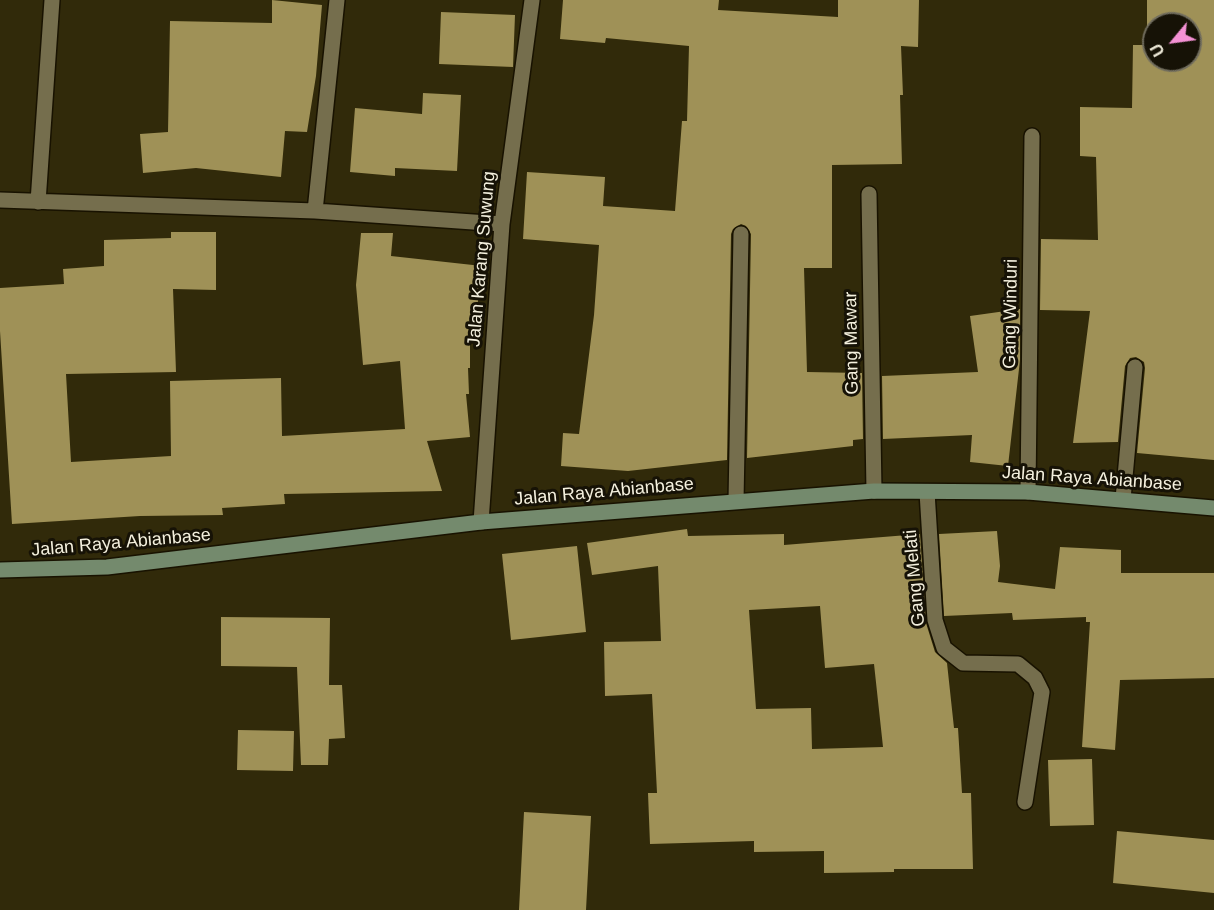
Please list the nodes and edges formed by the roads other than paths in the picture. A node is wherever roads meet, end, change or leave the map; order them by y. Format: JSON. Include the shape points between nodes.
{"nodes":[{"id":1,"x":52,"y":0,"type":"edge"},
{"id":2,"x":337,"y":0,"type":"edge"},
{"id":3,"x":532,"y":0,"type":"edge"},
{"id":4,"x":1032,"y":136,"type":"dead end"},
{"id":5,"x":869,"y":194,"type":"dead end"},
{"id":6,"x":0,"y":200,"type":"edge"},
{"id":7,"x":38,"y":202,"type":"junction"},
{"id":8,"x":315,"y":211,"type":"junction"},
{"id":9,"x":502,"y":224,"type":"junction"},
{"id":10,"x":741,"y":234,"type":"dead end"},
{"id":11,"x":1135,"y":367,"type":"dead end"},
{"id":12,"x":874,"y":491,"type":"junction"},
{"id":13,"x":927,"y":492,"type":"junction"},
{"id":14,"x":1028,"y":492,"type":"junction"},
{"id":15,"x":1123,"y":499,"type":"junction"},
{"id":16,"x":736,"y":501,"type":"junction"},
{"id":17,"x":1214,"y":508,"type":"edge"},
{"id":18,"x":481,"y":522,"type":"junction"},
{"id":19,"x":0,"y":570,"type":"edge"},
{"id":20,"x":1025,"y":802,"type":"dead end"}],
"edges":[{"from":1,"to":7,"type":"street"},
{"from":2,"to":8,"type":"street"},
{"from":3,"to":9,"type":"street","name":"Jalan Karang Suwung"},
{"from":4,"to":14,"type":"street","name":"Gang Winduri"},
{"from":5,"to":12,"type":"street","name":"Gang Mawar"},
{"from":6,"to":7,"type":"street"},
{"from":7,"to":8,"type":"street"},
{"from":8,"to":9,"type":"street"},
{"from":9,"to":18,"type":"street","name":"Jalan Karang Suwung"},
{"from":10,"to":16,"type":"street"},
{"from":11,"to":15,"type":"street"},
{"from":12,"to":13,"type":"main road","name":"Jalan Raya Abianbase"},
{"from":12,"to":16,"type":"main road","name":"Jalan Raya Abianbase"},
{"from":13,"to":14,"type":"main road","name":"Jalan Raya Abianbase"},
{"from":13,"to":20,"type":"street","name":"Gang Melati","via":[[935,620],[944,648],[963,663],[1018,664],[1035,678],[1042,692]]},
{"from":14,"to":15,"type":"main road","name":"Jalan Raya Abianbase"},
{"from":15,"to":17,"type":"main road","name":"Jalan Raya Abianbase"},
{"from":16,"to":18,"type":"main road","name":"Jalan Raya Abianbase"},
{"from":18,"to":19,"type":"main road","name":"Jalan Raya Abianbase","via":[[107,567]]}]}
